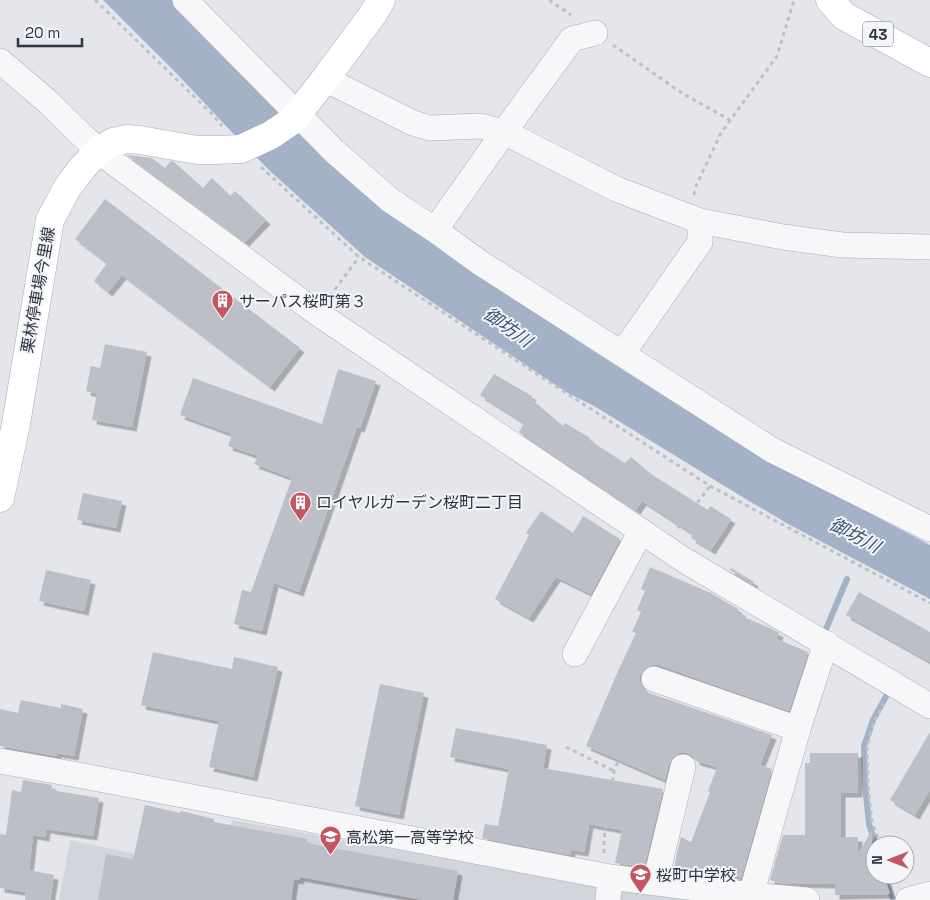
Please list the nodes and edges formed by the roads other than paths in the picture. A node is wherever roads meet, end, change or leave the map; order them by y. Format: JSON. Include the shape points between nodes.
{"nodes":[{"id":1,"x":185,"y":0,"type":"edge"},
{"id":2,"x":381,"y":0,"type":"edge"},
{"id":3,"x":830,"y":0,"type":"edge"},
{"id":4,"x":595,"y":33,"type":"dead end"},
{"id":5,"x":0,"y":61,"type":"edge"},
{"id":6,"x":930,"y":63,"type":"edge"},
{"id":7,"x":325,"y":79,"type":"junction"},
{"id":8,"x":295,"y":117,"type":"junction"},
{"id":9,"x":504,"y":132,"type":"junction"},
{"id":10,"x":98,"y":152,"type":"junction"},
{"id":11,"x":694,"y":219,"type":"junction"},
{"id":12,"x":435,"y":230,"type":"junction"},
{"id":13,"x":930,"y":247,"type":"edge"},
{"id":14,"x":622,"y":354,"type":"junction"},
{"id":15,"x":6,"y":443,"type":"edge"},
{"id":16,"x":0,"y":498,"type":"edge"},
{"id":17,"x":930,"y":529,"type":"edge"},
{"id":18,"x":640,"y":531,"type":"junction"},
{"id":19,"x":826,"y":643,"type":"junction"},
{"id":20,"x":575,"y":654,"type":"dead end"},
{"id":21,"x":654,"y":679,"type":"road end"},
{"id":22,"x":930,"y":706,"type":"edge"},
{"id":23,"x":798,"y":729,"type":"junction"},
{"id":24,"x":0,"y":761,"type":"edge"},
{"id":25,"x":682,"y":767,"type":"dead end"},
{"id":26,"x":655,"y":883,"type":"junction"},
{"id":27,"x":607,"y":884,"type":"edge"},
{"id":28,"x":930,"y":894,"type":"edge"},
{"id":29,"x":751,"y":895,"type":"junction"},
{"id":30,"x":807,"y":900,"type":"edge"},
{"id":31,"x":908,"y":900,"type":"edge"}],
"edges":[{"from":1,"to":8,"type":"street"},
{"from":2,"to":7,"type":"main road","name":"栗林停車場今里線"},
{"from":3,"to":6,"type":"main road","number":"43","via":[[844,16]]},
{"from":4,"to":9,"type":"street","via":[[572,39]]},
{"from":5,"to":10,"type":"street","via":[[47,101]]},
{"from":7,"to":8,"type":"main road","name":"栗林停車場今里線"},
{"from":7,"to":9,"type":"street","via":[[430,128],[481,126]]},
{"from":8,"to":10,"type":"main road","name":"栗林停車場今里線","via":[[272,135],[245,147],[197,150],[127,139],[113,142]]},
{"from":8,"to":12,"type":"street","via":[[390,200]]},
{"from":9,"to":11,"type":"street","via":[[616,189]]},
{"from":9,"to":12,"type":"street"},
{"from":10,"to":15,"type":"main road","name":"栗林停車場今里線","via":[[67,188],[50,220]]},
{"from":10,"to":18,"type":"street","via":[[317,313]]},
{"from":11,"to":13,"type":"street","via":[[842,245]]},
{"from":11,"to":14,"type":"street","via":[[700,242]]},
{"from":12,"to":14,"type":"street"},
{"from":14,"to":17,"type":"street","via":[[772,450]]},
{"from":15,"to":16,"type":"main road","name":"栗林停車場今里線"},
{"from":18,"to":19,"type":"street"},
{"from":18,"to":20,"type":"street"},
{"from":19,"to":22,"type":"street"},
{"from":19,"to":23,"type":"street"},
{"from":21,"to":23,"type":"street"},
{"from":23,"to":29,"type":"street"},
{"from":24,"to":27,"type":"street","via":[[78,774]]},
{"from":25,"to":26,"type":"street"},
{"from":26,"to":27,"type":"street"},
{"from":26,"to":29,"type":"street"},
{"from":28,"to":31,"type":"street"},
{"from":29,"to":30,"type":"street"}]}
